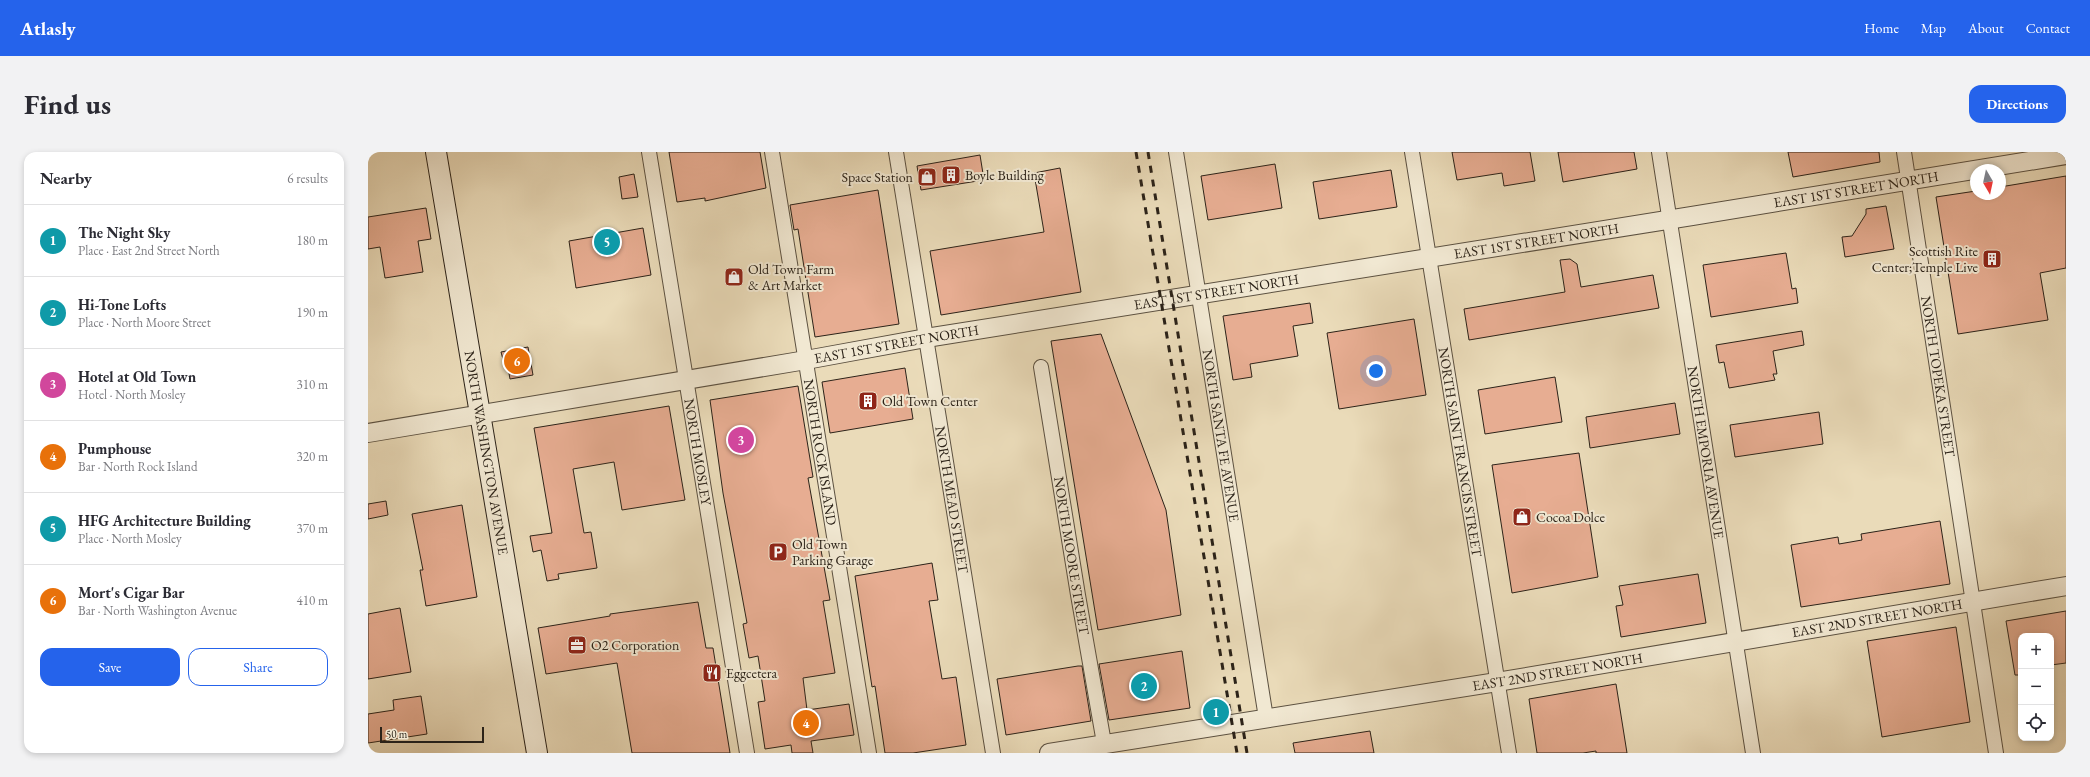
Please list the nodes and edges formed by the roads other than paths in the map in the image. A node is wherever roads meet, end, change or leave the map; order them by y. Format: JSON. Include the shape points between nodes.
{"nodes":[{"id":1,"x":436,"y":152,"type":"edge"},
{"id":2,"x":649,"y":152,"type":"edge"},
{"id":3,"x":772,"y":152,"type":"edge"},
{"id":4,"x":896,"y":152,"type":"edge"},
{"id":5,"x":1176,"y":152,"type":"edge"},
{"id":6,"x":1412,"y":152,"type":"edge"},
{"id":7,"x":1659,"y":152,"type":"edge"},
{"id":8,"x":1904,"y":152,"type":"edge"},
{"id":9,"x":2066,"y":155,"type":"edge"},
{"id":10,"x":1909,"y":181,"type":"junction"},
{"id":11,"x":1670,"y":220,"type":"junction"},
{"id":12,"x":1428,"y":258,"type":"junction"},
{"id":13,"x":1199,"y":294,"type":"junction"},
{"id":14,"x":926,"y":338,"type":"junction"},
{"id":15,"x":806,"y":360,"type":"junction"},
{"id":16,"x":1041,"y":367,"type":"dead end"},
{"id":17,"x":687,"y":379,"type":"junction"},
{"id":18,"x":481,"y":413,"type":"junction"},
{"id":19,"x":368,"y":432,"type":"edge"},
{"id":20,"x":2066,"y":586,"type":"edge"},
{"id":21,"x":1972,"y":601,"type":"junction"},
{"id":22,"x":1735,"y":642,"type":"junction"},
{"id":23,"x":1497,"y":682,"type":"junction"},
{"id":24,"x":1266,"y":718,"type":"junction"},
{"id":25,"x":1098,"y":747,"type":"edge"},
{"id":26,"x":537,"y":753,"type":"edge"},
{"id":27,"x":747,"y":753,"type":"edge"},
{"id":28,"x":870,"y":753,"type":"edge"},
{"id":29,"x":993,"y":753,"type":"edge"},
{"id":30,"x":1049,"y":753,"type":"edge"},
{"id":31,"x":1508,"y":753,"type":"edge"},
{"id":32,"x":1753,"y":753,"type":"edge"},
{"id":33,"x":1996,"y":753,"type":"edge"}],
"edges":[{"from":1,"to":18,"type":"main road","name":"NORTH WASHINGTON AVENUE"},
{"from":2,"to":17,"type":"street","name":"NORTH MOSLEY"},
{"from":3,"to":15,"type":"street","name":"NORTH ROCK ISLAND"},
{"from":4,"to":14,"type":"street","name":"NORTH MEAD STREET"},
{"from":5,"to":13,"type":"street","name":"NORTH SANTA FE AVENUE"},
{"from":6,"to":12,"type":"street","name":"NORTH SAINT FRANCIS STREET"},
{"from":7,"to":11,"type":"street","name":"NORTH EMPORIA AVENUE"},
{"from":8,"to":10,"type":"street","name":"NORTH TOPEKA STREET"},
{"from":9,"to":10,"type":"street","name":"EAST 1ST STREET NORTH"},
{"from":10,"to":11,"type":"street","name":"EAST 1ST STREET NORTH"},
{"from":10,"to":21,"type":"street","name":"NORTH TOPEKA STREET"},
{"from":11,"to":12,"type":"street","name":"EAST 1ST STREET NORTH"},
{"from":11,"to":22,"type":"street","name":"NORTH EMPORIA AVENUE"},
{"from":12,"to":13,"type":"street","name":"EAST 1ST STREET NORTH"},
{"from":12,"to":23,"type":"street","name":"NORTH SAINT FRANCIS STREET"},
{"from":13,"to":14,"type":"street","name":"EAST 1ST STREET NORTH"},
{"from":13,"to":24,"type":"street","name":"NORTH SANTA FE AVENUE"},
{"from":14,"to":15,"type":"street","name":"EAST 1ST STREET NORTH"},
{"from":14,"to":29,"type":"street","name":"NORTH MEAD STREET"},
{"from":15,"to":17,"type":"street","name":"EAST 1ST STREET NORTH"},
{"from":15,"to":28,"type":"street","name":"NORTH ROCK ISLAND"},
{"from":16,"to":25,"type":"street","name":"NORTH MOORE STREET","via":[[1084,632]]},
{"from":17,"to":18,"type":"street","name":"EAST 1ST STREET NORTH"},
{"from":17,"to":27,"type":"street","name":"NORTH MOSLEY"},
{"from":18,"to":19,"type":"street","name":"EAST 1ST STREET NORTH"},
{"from":18,"to":26,"type":"main road","name":"NORTH WASHINGTON AVENUE"},
{"from":20,"to":21,"type":"street","name":"EAST 2ND STREET NORTH"},
{"from":21,"to":22,"type":"street","name":"EAST 2ND STREET NORTH"},
{"from":21,"to":33,"type":"street","name":"NORTH TOPEKA STREET"},
{"from":22,"to":23,"type":"street","name":"EAST 2ND STREET NORTH"},
{"from":22,"to":32,"type":"street","name":"NORTH EMPORIA AVENUE"},
{"from":23,"to":24,"type":"street","name":"EAST 2ND STREET NORTH"},
{"from":23,"to":31,"type":"street","name":"NORTH SAINT FRANCIS STREET"},
{"from":24,"to":25,"type":"street","name":"EAST 2ND STREET NORTH"},
{"from":25,"to":30,"type":"street","name":"EAST 2ND STREET NORTH"}]}
